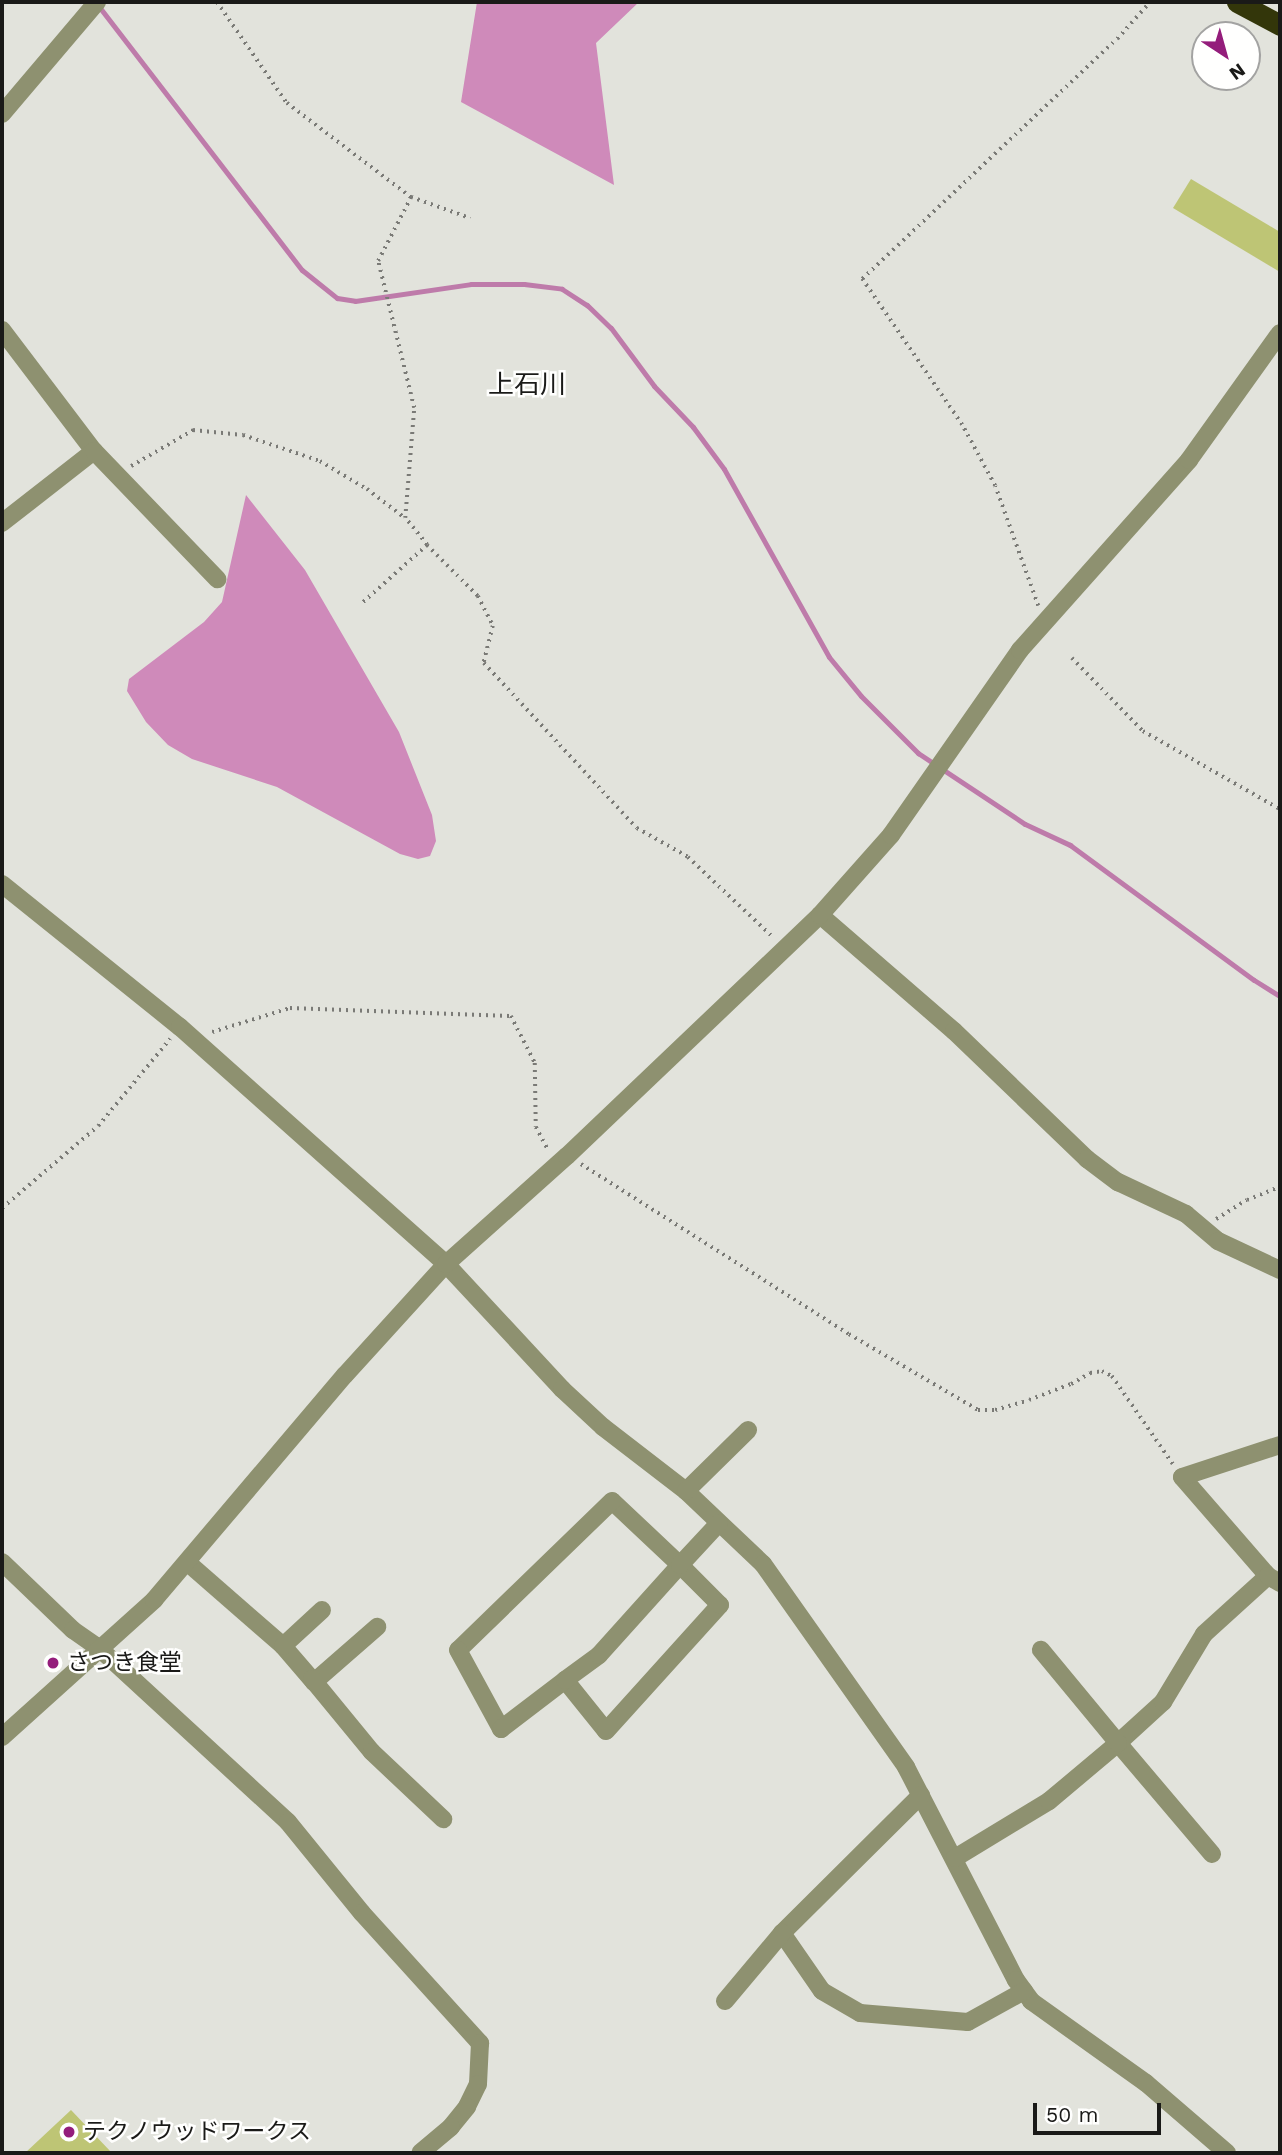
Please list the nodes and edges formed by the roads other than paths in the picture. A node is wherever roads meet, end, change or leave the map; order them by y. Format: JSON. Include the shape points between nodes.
{"nodes":[{"id":1,"x":1237,"y":2,"type":"edge"},
{"id":2,"x":92,"y":4,"type":"edge"},
{"id":3,"x":1280,"y":25,"type":"edge"},
{"id":4,"x":2,"y":114,"type":"edge"},
{"id":5,"x":2,"y":330,"type":"edge"},
{"id":6,"x":1280,"y":333,"type":"edge"},
{"id":7,"x":94,"y":451,"type":"junction"},
{"id":8,"x":2,"y":523,"type":"edge"},
{"id":9,"x":217,"y":579,"type":"dead end"},
{"id":10,"x":2,"y":884,"type":"edge"},
{"id":11,"x":820,"y":915,"type":"junction"},
{"id":12,"x":446,"y":1264,"type":"junction"},
{"id":13,"x":1280,"y":1270,"type":"edge"},
{"id":14,"x":748,"y":1430,"type":"dead end"},
{"id":15,"x":1280,"y":1445,"type":"edge"},
{"id":16,"x":686,"y":1491,"type":"junction"},
{"id":17,"x":719,"y":1523,"type":"junction"},
{"id":18,"x":2,"y":1562,"type":"edge"},
{"id":19,"x":188,"y":1563,"type":"junction"},
{"id":20,"x":680,"y":1565,"type":"junction"},
{"id":21,"x":1274,"y":1579,"type":"edge"},
{"id":22,"x":322,"y":1610,"type":"dead end"},
{"id":23,"x":377,"y":1627,"type":"dead end"},
{"id":24,"x":283,"y":1646,"type":"junction"},
{"id":25,"x":100,"y":1649,"type":"junction"},
{"id":26,"x":1041,"y":1650,"type":"dead end"},
{"id":27,"x":312,"y":1679,"type":"junction"},
{"id":28,"x":565,"y":1680,"type":"junction"},
{"id":29,"x":2,"y":1737,"type":"edge"},
{"id":30,"x":1118,"y":1744,"type":"junction"},
{"id":31,"x":921,"y":1795,"type":"junction"},
{"id":32,"x":443,"y":1819,"type":"dead end"},
{"id":33,"x":1212,"y":1854,"type":"dead end"},
{"id":34,"x":955,"y":1858,"type":"junction"},
{"id":35,"x":782,"y":1933,"type":"junction"},
{"id":36,"x":1024,"y":1991,"type":"junction"},
{"id":37,"x":725,"y":2001,"type":"dead end"},
{"id":38,"x":420,"y":2153,"type":"edge"},
{"id":39,"x":1227,"y":2153,"type":"edge"}],
"edges":[{"from":1,"to":3,"type":"highway"},
{"from":2,"to":4,"type":"street"},
{"from":5,"to":7,"type":"street"},
{"from":6,"to":11,"type":"street","via":[[1189,460],[999,676],[891,835]]},
{"from":7,"to":8,"type":"street"},
{"from":7,"to":9,"type":"street"},
{"from":10,"to":12,"type":"street","via":[[187,1032]]},
{"from":11,"to":12,"type":"street","via":[[562,1161]]},
{"from":11,"to":13,"type":"street","via":[[954,1031],[1087,1159],[1118,1182],[1186,1214],[1218,1241]]},
{"from":12,"to":16,"type":"street","via":[[562,1390]]},
{"from":12,"to":19,"type":"street"},
{"from":14,"to":16,"type":"street"},
{"from":15,"to":21,"type":"street","via":[[1182,1477]]},
{"from":16,"to":17,"type":"street"},
{"from":17,"to":20,"type":"street"},
{"from":17,"to":31,"type":"street","via":[[763,1564]]},
{"from":18,"to":25,"type":"street","via":[[73,1630]]},
{"from":19,"to":24,"type":"street"},
{"from":19,"to":25,"type":"street"},
{"from":20,"to":28,"type":"street","via":[[599,1655]]},
{"from":20,"to":28,"type":"street","via":[[720,1605],[606,1731]]},
{"from":20,"to":28,"type":"street","via":[[612,1501],[458,1650],[500,1729]]},
{"from":21,"to":30,"type":"street","via":[[1204,1634],[1163,1702]]},
{"from":22,"to":24,"type":"street"},
{"from":23,"to":27,"type":"street","via":[[314,1682]]},
{"from":24,"to":27,"type":"street"},
{"from":25,"to":29,"type":"street"},
{"from":25,"to":38,"type":"street","via":[[288,1822],[362,1913],[480,2043],[478,2084],[467,2107]]},
{"from":26,"to":30,"type":"street"},
{"from":27,"to":32,"type":"street","via":[[372,1752]]},
{"from":30,"to":33,"type":"street"},
{"from":30,"to":34,"type":"street","via":[[1049,1801]]},
{"from":31,"to":34,"type":"street"},
{"from":31,"to":35,"type":"street"},
{"from":34,"to":36,"type":"street"},
{"from":35,"to":36,"type":"street","via":[[822,1992],[860,2013],[968,2022]]},
{"from":35,"to":37,"type":"street"},
{"from":36,"to":39,"type":"street","via":[[1031,2001],[1146,2083]]}]}
